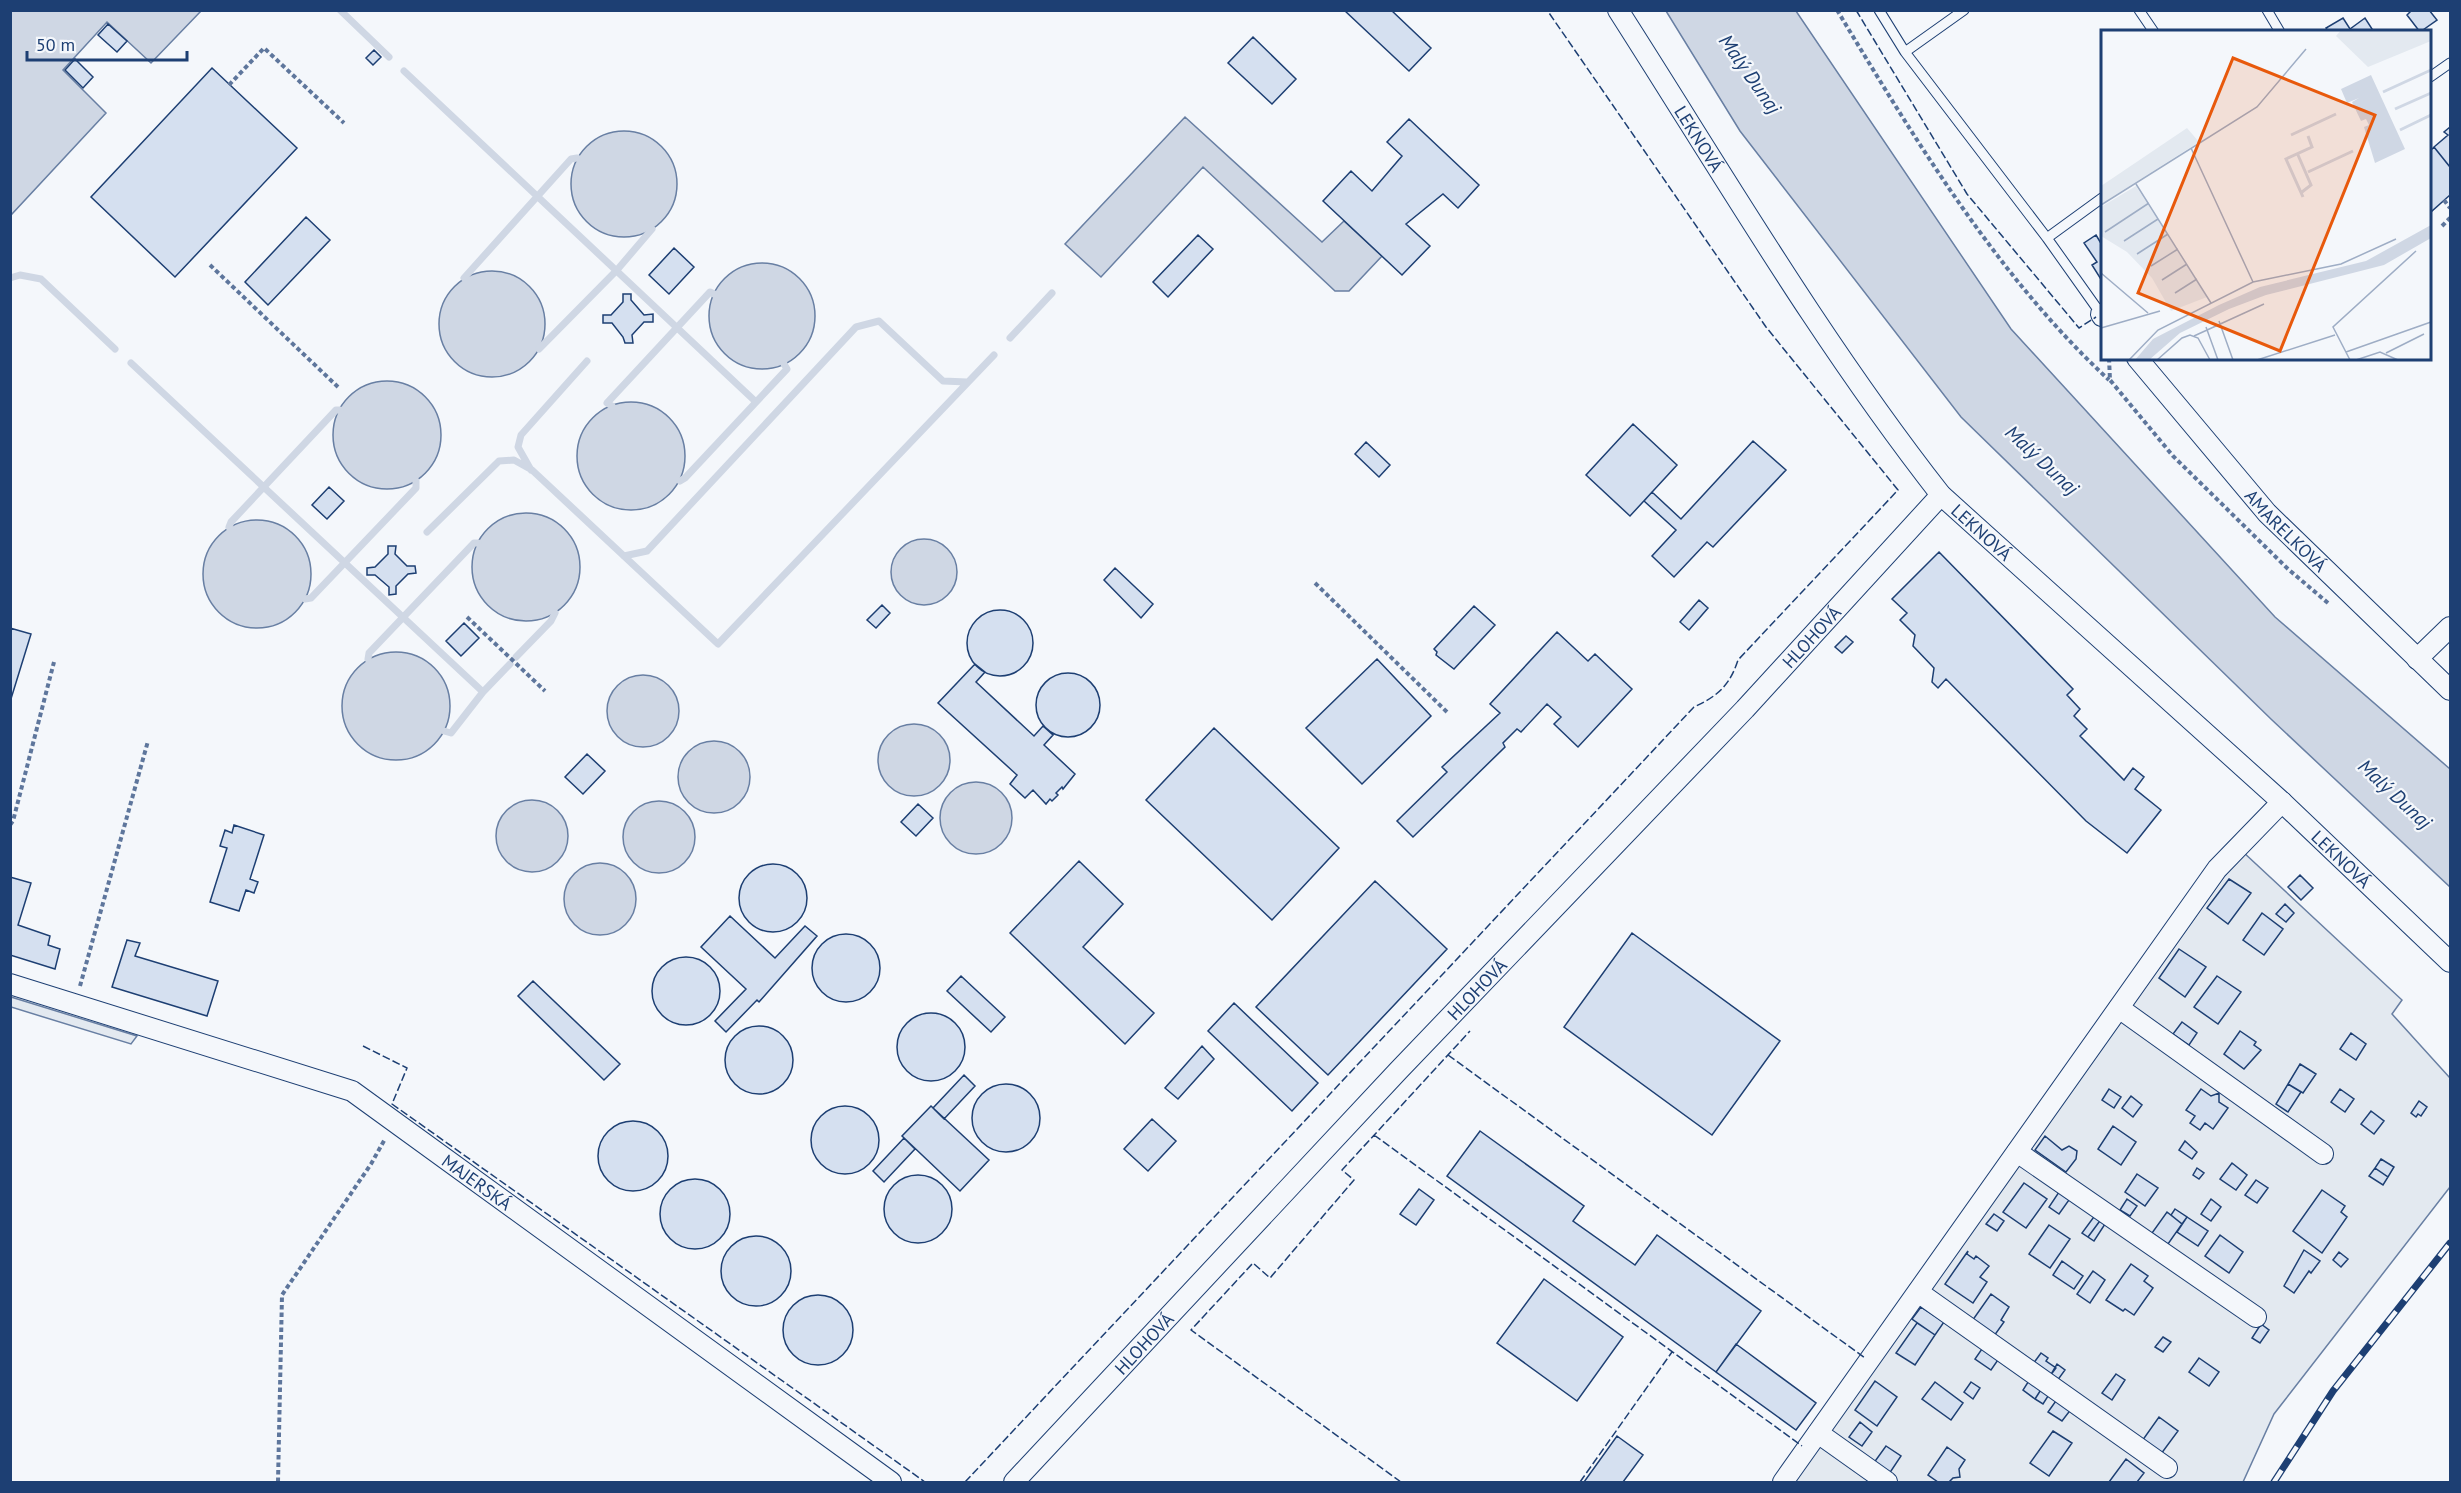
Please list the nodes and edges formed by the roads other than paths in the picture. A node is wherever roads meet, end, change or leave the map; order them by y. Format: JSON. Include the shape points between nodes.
{"nodes":[{"id":1,"x":1618,"y":10,"type":"edge"},
{"id":2,"x":1879,"y":10,"type":"edge"},
{"id":3,"x":1964,"y":10,"type":"edge"},
{"id":4,"x":2139,"y":10,"type":"edge"},
{"id":5,"x":2267,"y":10,"type":"edge"},
{"id":6,"x":2153,"y":30,"type":"edge"},
{"id":7,"x":2279,"y":30,"type":"edge"},
{"id":8,"x":1905,"y":52,"type":"junction"},
{"id":9,"x":2451,"y":63,"type":"edge"},
{"id":10,"x":2431,"y":76,"type":"edge"},
{"id":11,"x":2101,"y":199,"type":"edge"},
{"id":12,"x":2047,"y":238,"type":"junction"},
{"id":13,"x":2101,"y":314,"type":"edge"},
{"id":14,"x":2139,"y":360,"type":"edge"},
{"id":15,"x":1941,"y":495,"type":"junction"},
{"id":16,"x":2451,"y":627,"type":"edge"},
{"id":17,"x":2417,"y":659,"type":"junction"},
{"id":18,"x":2451,"y":690,"type":"edge"},
{"id":19,"x":2282,"y":802,"type":"junction"},
{"id":20,"x":2451,"y":962,"type":"edge"},
{"id":21,"x":10,"y":984,"type":"edge"},
{"id":22,"x":2119,"y":1008,"type":"junction"},
{"id":23,"x":2017,"y":1152,"type":"junction"},
{"id":24,"x":2323,"y":1154,"type":"dead end"},
{"id":25,"x":1918,"y":1292,"type":"junction"},
{"id":26,"x":2256,"y":1317,"type":"dead end"},
{"id":27,"x":1818,"y":1433,"type":"junction"},
{"id":28,"x":2167,"y":1468,"type":"dead end"},
{"id":29,"x":891,"y":1482,"type":"edge"},
{"id":30,"x":1014,"y":1482,"type":"edge"},
{"id":31,"x":1783,"y":1482,"type":"edge"},
{"id":32,"x":1887,"y":1482,"type":"edge"}],
"edges":[{"from":1,"to":15,"type":"street","name":"LEKNOVÁ","via":[[1773,257],[1899,441]]},
{"from":2,"to":8,"type":"lane"},
{"from":3,"to":8,"type":"lane"},
{"from":4,"to":6,"type":"lane"},
{"from":5,"to":7,"type":"lane"},
{"from":8,"to":12,"type":"lane"},
{"from":9,"to":10,"type":"lane"},
{"from":11,"to":12,"type":"lane"},
{"from":12,"to":13,"type":"lane"},
{"from":14,"to":17,"type":"street","name":"AMARELKOVÁ","via":[[2266,513]]},
{"from":15,"to":19,"type":"street","name":"LEKNOVÁ"},
{"from":15,"to":30,"type":"street","name":"HLOHOVÁ","via":[[1745,709],[1398,1071]]},
{"from":16,"to":17,"type":"street"},
{"from":17,"to":18,"type":"street","name":"AMARELKOVÁ"},
{"from":19,"to":20,"type":"street","name":"LEKNOVÁ"},
{"from":19,"to":22,"type":"street","via":[[2217,869]]},
{"from":21,"to":29,"type":"street","name":"MAJERSKÁ","via":[[352,1091]]},
{"from":22,"to":23,"type":"street"},
{"from":22,"to":24,"type":"street"},
{"from":23,"to":25,"type":"street"},
{"from":23,"to":26,"type":"street"},
{"from":25,"to":27,"type":"street"},
{"from":25,"to":28,"type":"street"},
{"from":27,"to":31,"type":"street"},
{"from":27,"to":32,"type":"street"}]}
